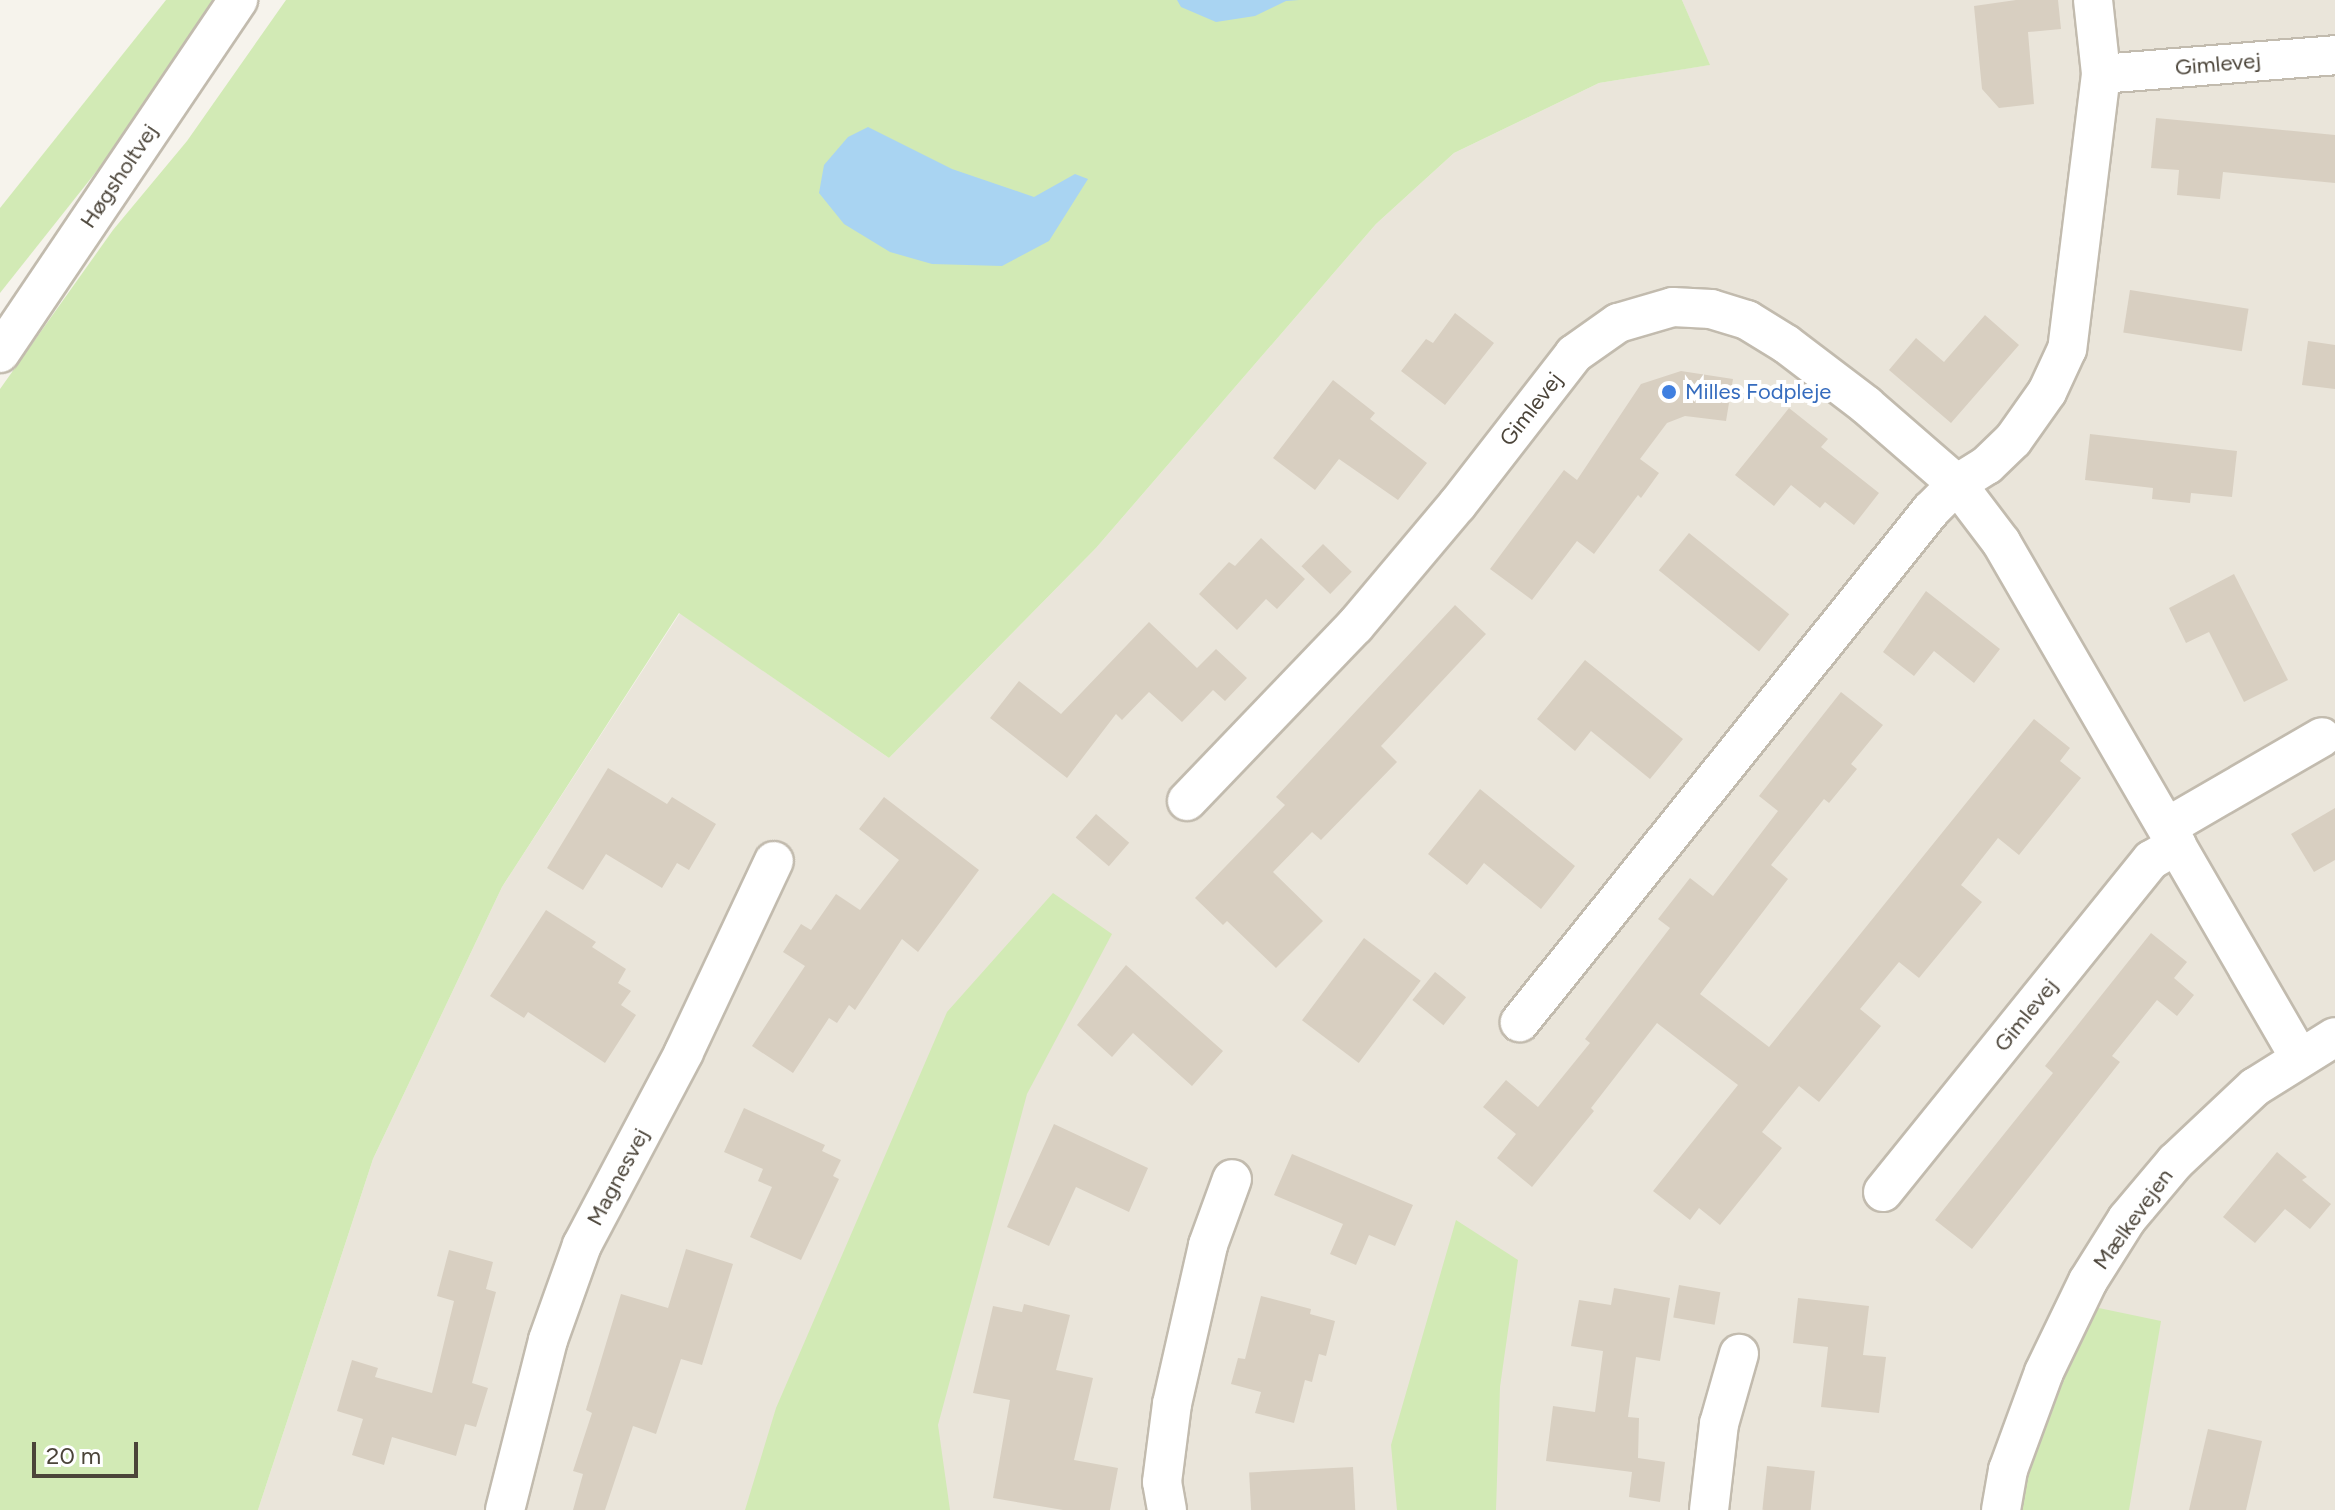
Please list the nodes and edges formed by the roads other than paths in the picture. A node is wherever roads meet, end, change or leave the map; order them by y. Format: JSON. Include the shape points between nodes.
{"nodes":[{"id":1,"x":238,"y":0,"type":"edge"},
{"id":2,"x":2093,"y":0,"type":"edge"},
{"id":3,"x":2335,"y":55,"type":"edge"},
{"id":4,"x":2101,"y":74,"type":"junction"},
{"id":5,"x":0,"y":353,"type":"edge"},
{"id":6,"x":1957,"y":484,"type":"junction"},
{"id":7,"x":2322,"y":737,"type":"dead end"},
{"id":8,"x":1187,"y":801,"type":"dead end"},
{"id":9,"x":2172,"y":836,"type":"junction"},
{"id":10,"x":774,"y":861,"type":"dead end"},
{"id":11,"x":1520,"y":1022,"type":"dead end"},
{"id":12,"x":2335,"y":1037,"type":"edge"},
{"id":13,"x":2299,"y":1057,"type":"junction"},
{"id":14,"x":1232,"y":1179,"type":"dead end"},
{"id":15,"x":1883,"y":1192,"type":"dead end"},
{"id":16,"x":1739,"y":1354,"type":"dead end"},
{"id":17,"x":505,"y":1510,"type":"edge"},
{"id":18,"x":1167,"y":1510,"type":"edge"},
{"id":19,"x":1709,"y":1510,"type":"edge"},
{"id":20,"x":2001,"y":1510,"type":"edge"}],
"edges":[{"from":1,"to":5,"type":"street","name":"Høgsholtvej"},
{"from":2,"to":4,"type":"street"},
{"from":3,"to":4,"type":"street","name":"Gimlevej"},
{"from":4,"to":6,"type":"street","via":[[2067,349],[2047,392],[2013,440]]},
{"from":6,"to":8,"type":"street","name":"Gimlevej","via":[[1866,405],[1747,320],[1711,309],[1673,307],[1618,323],[1574,354],[1355,626]]},
{"from":6,"to":9,"type":"street","name":"Gimlevej","via":[[2001,542]]},
{"from":6,"to":11,"type":"street"},
{"from":7,"to":9,"type":"street","name":"Gimlevej"},
{"from":9,"to":13,"type":"street","name":"Gimlevej"},
{"from":9,"to":15,"type":"street","name":"Gimlevej"},
{"from":10,"to":17,"type":"street","name":"Magnesvej","via":[[684,1052],[582,1245],[548,1340]]},
{"from":12,"to":13,"type":"street","name":"Mælkevejen"},
{"from":13,"to":20,"type":"street","name":"Mælkevejen","via":[[2255,1087],[2175,1162],[2127,1219],[2088,1281],[2044,1372],[2008,1470]]},
{"from":14,"to":18,"type":"street","via":[[1208,1245],[1172,1404],[1162,1482]]},
{"from":16,"to":19,"type":"street","via":[[1719,1424]]}]}
